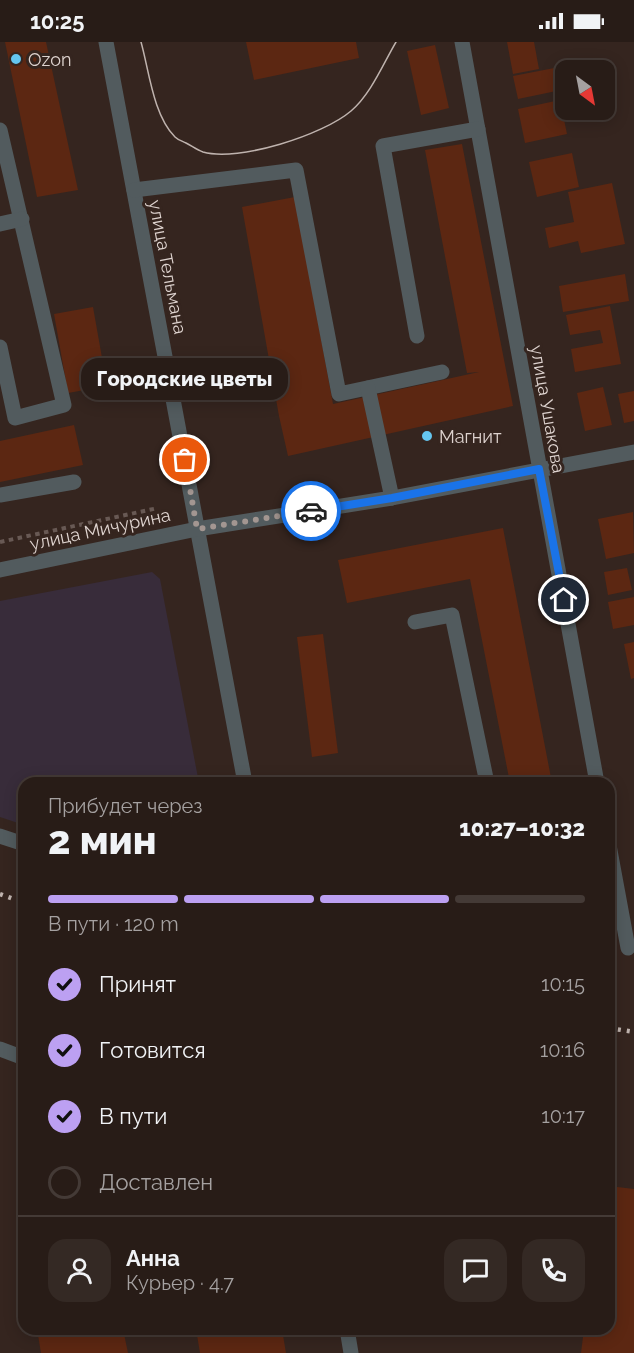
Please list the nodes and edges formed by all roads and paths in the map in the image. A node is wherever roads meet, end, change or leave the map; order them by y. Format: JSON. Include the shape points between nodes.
{"nodes":[{"id":1,"x":106,"y":42,"type":"edge"},
{"id":2,"x":462,"y":42,"type":"edge"},
{"id":3,"x":478,"y":129,"type":"junction"},
{"id":4,"x":0,"y":130,"type":"edge"},
{"id":5,"x":134,"y":190,"type":"junction"},
{"id":6,"x":22,"y":219,"type":"junction"},
{"id":7,"x":0,"y":224,"type":"edge"},
{"id":8,"x":417,"y":336,"type":"dead end"},
{"id":9,"x":0,"y":347,"type":"edge"},
{"id":10,"x":442,"y":372,"type":"dead end"},
{"id":11,"x":368,"y":388,"type":"junction"},
{"id":12,"x":634,"y":452,"type":"edge"},
{"id":13,"x":539,"y":469,"type":"junction"},
{"id":14,"x":74,"y":482,"type":"dead end"},
{"id":15,"x":0,"y":495,"type":"edge"},
{"id":16,"x":392,"y":498,"type":"junction"},
{"id":17,"x":158,"y":508,"type":"dead end"},
{"id":18,"x":197,"y":529,"type":"junction"},
{"id":19,"x":0,"y":542,"type":"edge"},
{"id":20,"x":0,"y":570,"type":"edge"},
{"id":21,"x":415,"y":622,"type":"dead end"},
{"id":22,"x":243,"y":777,"type":"edge"},
{"id":23,"x":486,"y":777,"type":"edge"},
{"id":24,"x":596,"y":777,"type":"edge"},
{"id":25,"x":0,"y":836,"type":"edge"},
{"id":26,"x":18,"y":842,"type":"edge"},
{"id":27,"x":615,"y":878,"type":"edge"},
{"id":28,"x":628,"y":948,"type":"dead end"},
{"id":29,"x":0,"y":1049,"type":"edge"},
{"id":30,"x":18,"y":1056,"type":"edge"},
{"id":31,"x":348,"y":1335,"type":"edge"},
{"id":32,"x":351,"y":1353,"type":"edge"}],
"edges":[{"from":1,"to":5,"type":"street","name":"улица Тельмана"},
{"from":2,"to":3,"type":"street","name":"улица Ушакова"},
{"from":3,"to":8,"type":"street","via":[[383,146]]},
{"from":3,"to":13,"type":"street","name":"улица Ушакова"},
{"from":4,"to":6,"type":"street"},
{"from":5,"to":11,"type":"street","via":[[296,170],[339,394]]},
{"from":5,"to":18,"type":"street","name":"улица Тельмана"},
{"from":6,"to":7,"type":"street"},
{"from":6,"to":9,"type":"street","via":[[64,405],[15,418]]},
{"from":10,"to":11,"type":"street"},
{"from":11,"to":16,"type":"street"},
{"from":12,"to":13,"type":"street","name":"улица Мичурина"},
{"from":13,"to":16,"type":"street","name":"улица Мичурина"},
{"from":13,"to":24,"type":"street","name":"улица Ушакова"},
{"from":14,"to":15,"type":"street"},
{"from":16,"to":18,"type":"street","name":"улица Мичурина"},
{"from":17,"to":19,"type":"path"},
{"from":18,"to":20,"type":"street","name":"улица Мичурина"},
{"from":18,"to":22,"type":"street","name":"улица Тельмана"},
{"from":21,"to":23,"type":"street","via":[[452,615]]},
{"from":25,"to":26,"type":"street"},
{"from":27,"to":28,"type":"street"},
{"from":29,"to":30,"type":"street"},
{"from":31,"to":32,"type":"street"}]}
